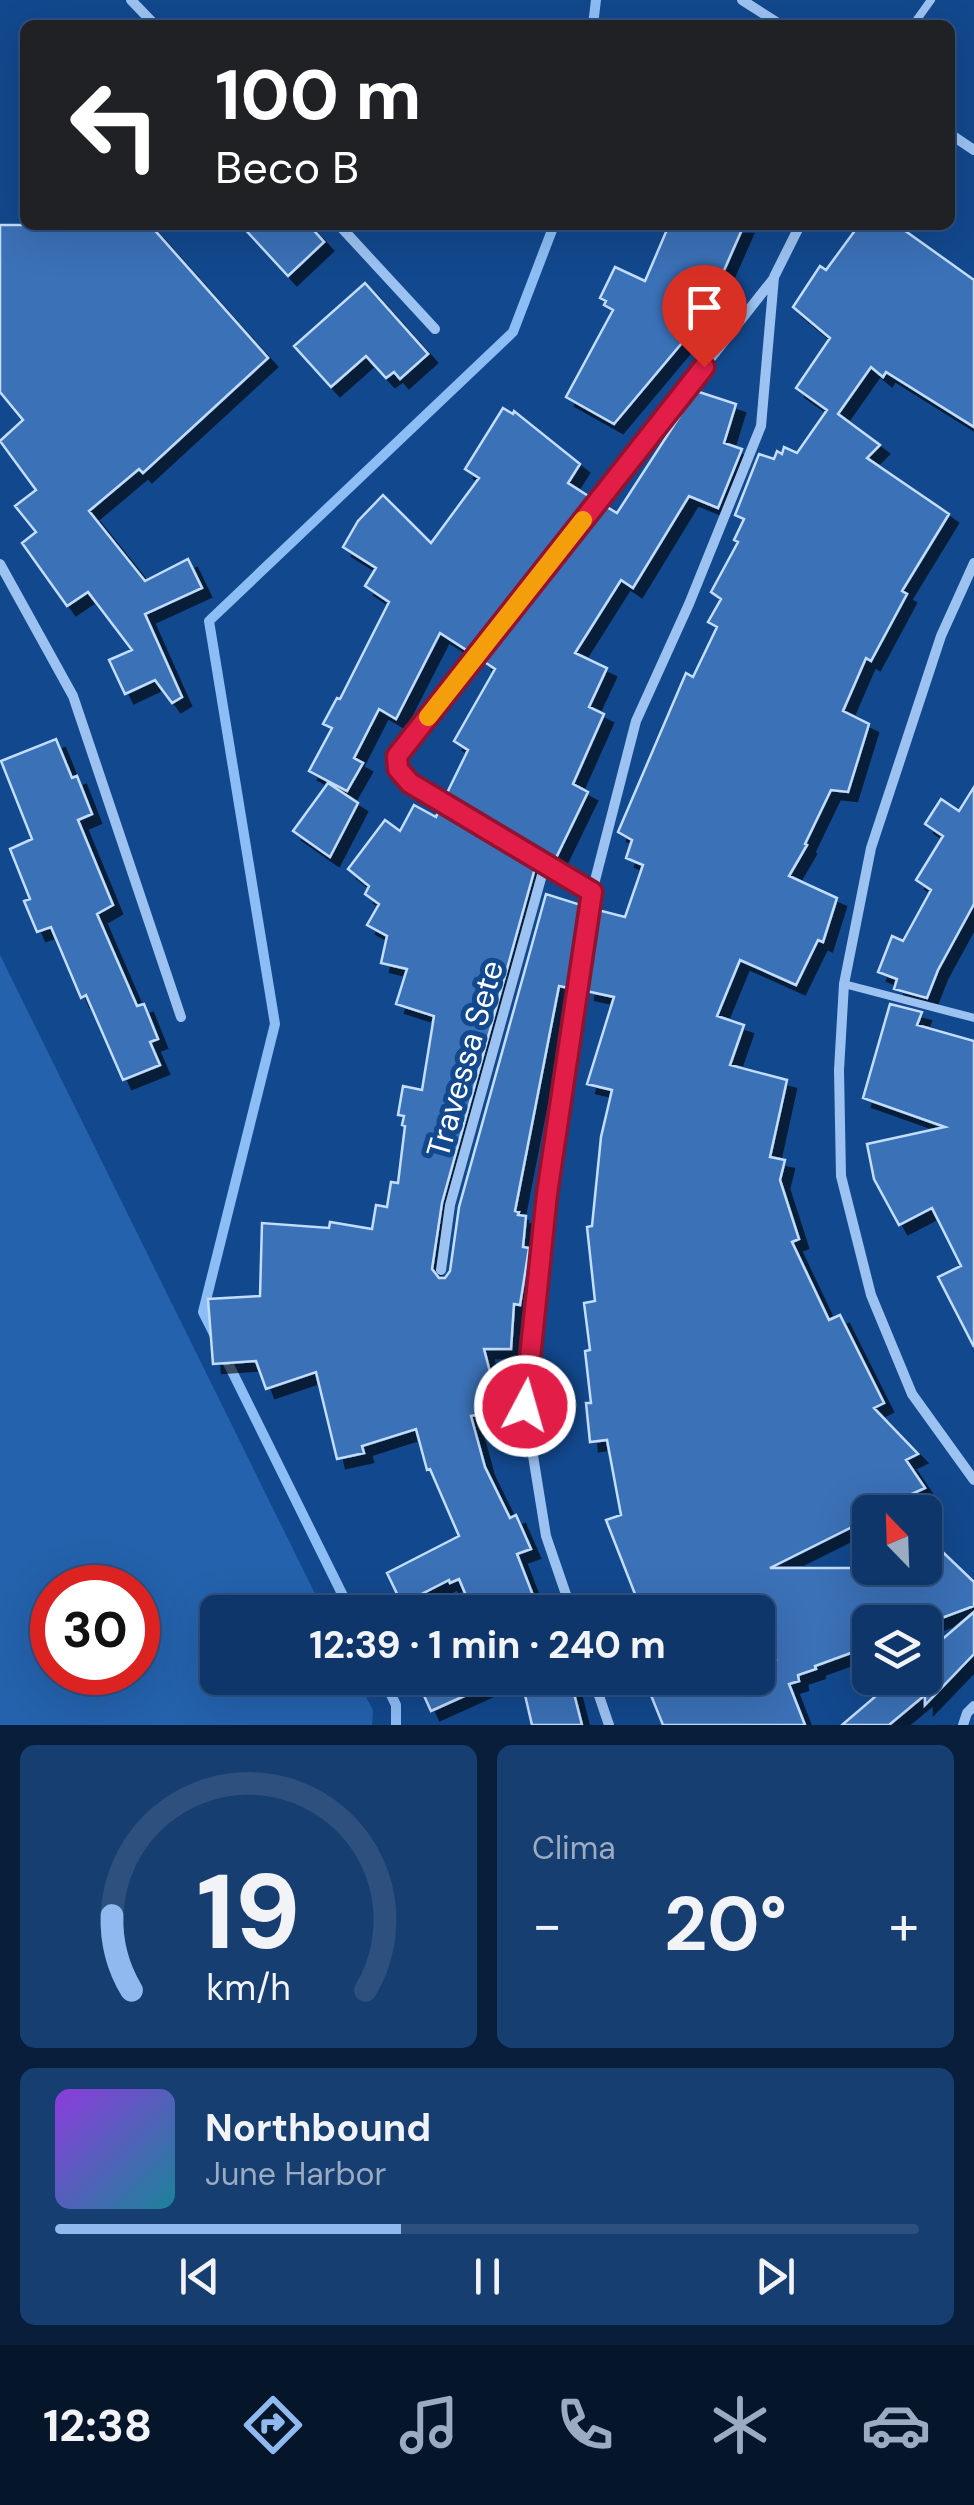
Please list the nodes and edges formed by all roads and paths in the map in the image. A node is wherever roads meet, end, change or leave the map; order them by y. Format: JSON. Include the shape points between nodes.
{"nodes":[{"id":1,"x":132,"y":0,"type":"edge"},
{"id":2,"x":742,"y":0,"type":"edge"},
{"id":3,"x":932,"y":0,"type":"edge"},
{"id":4,"x":150,"y":20,"type":"edge"},
{"id":5,"x":773,"y":20,"type":"edge"},
{"id":6,"x":917,"y":20,"type":"edge"},
{"id":7,"x":345,"y":230,"type":"edge"},
{"id":8,"x":798,"y":230,"type":"edge"},
{"id":9,"x":774,"y":277,"type":"junction"},
{"id":10,"x":435,"y":328,"type":"dead end"},
{"id":11,"x":0,"y":564,"type":"edge"},
{"id":12,"x":974,"y":564,"type":"edge"},
{"id":13,"x":545,"y":864,"type":"junction"},
{"id":14,"x":592,"y":892,"type":"junction"},
{"id":15,"x":844,"y":984,"type":"junction"},
{"id":16,"x":182,"y":1017,"type":"dead end"},
{"id":17,"x":974,"y":1018,"type":"edge"},
{"id":18,"x":442,"y":1270,"type":"dead end"},
{"id":19,"x":974,"y":1480,"type":"edge"},
{"id":20,"x":566,"y":1595,"type":"edge"},
{"id":21,"x":599,"y":1695,"type":"edge"},
{"id":22,"x":974,"y":1706,"type":"edge"},
{"id":23,"x":609,"y":1725,"type":"edge"},
{"id":24,"x":963,"y":1725,"type":"edge"}],
"edges":[{"from":1,"to":4,"type":"street"},
{"from":2,"to":5,"type":"street"},
{"from":3,"to":6,"type":"lane"},
{"from":7,"to":10,"type":"street"},
{"from":8,"to":9,"type":"street"},
{"from":9,"to":13,"type":"street","via":[[397,756],[410,783]]},
{"from":9,"to":14,"type":"street","via":[[761,426],[636,721]]},
{"from":11,"to":16,"type":"street","via":[[73,696]]},
{"from":12,"to":15,"type":"street","via":[[941,636],[871,848]]},
{"from":13,"to":14,"type":"street"},
{"from":13,"to":18,"type":"street","name":"Travessa Sete","via":[[450,1205]]},
{"from":14,"to":20,"type":"street","via":[[547,1194],[525,1406],[546,1536]]},
{"from":15,"to":17,"type":"lane"},
{"from":15,"to":19,"type":"street","via":[[841,1176],[867,1278],[912,1394]]},
{"from":21,"to":23,"type":"street"},
{"from":22,"to":24,"type":"street"}]}
